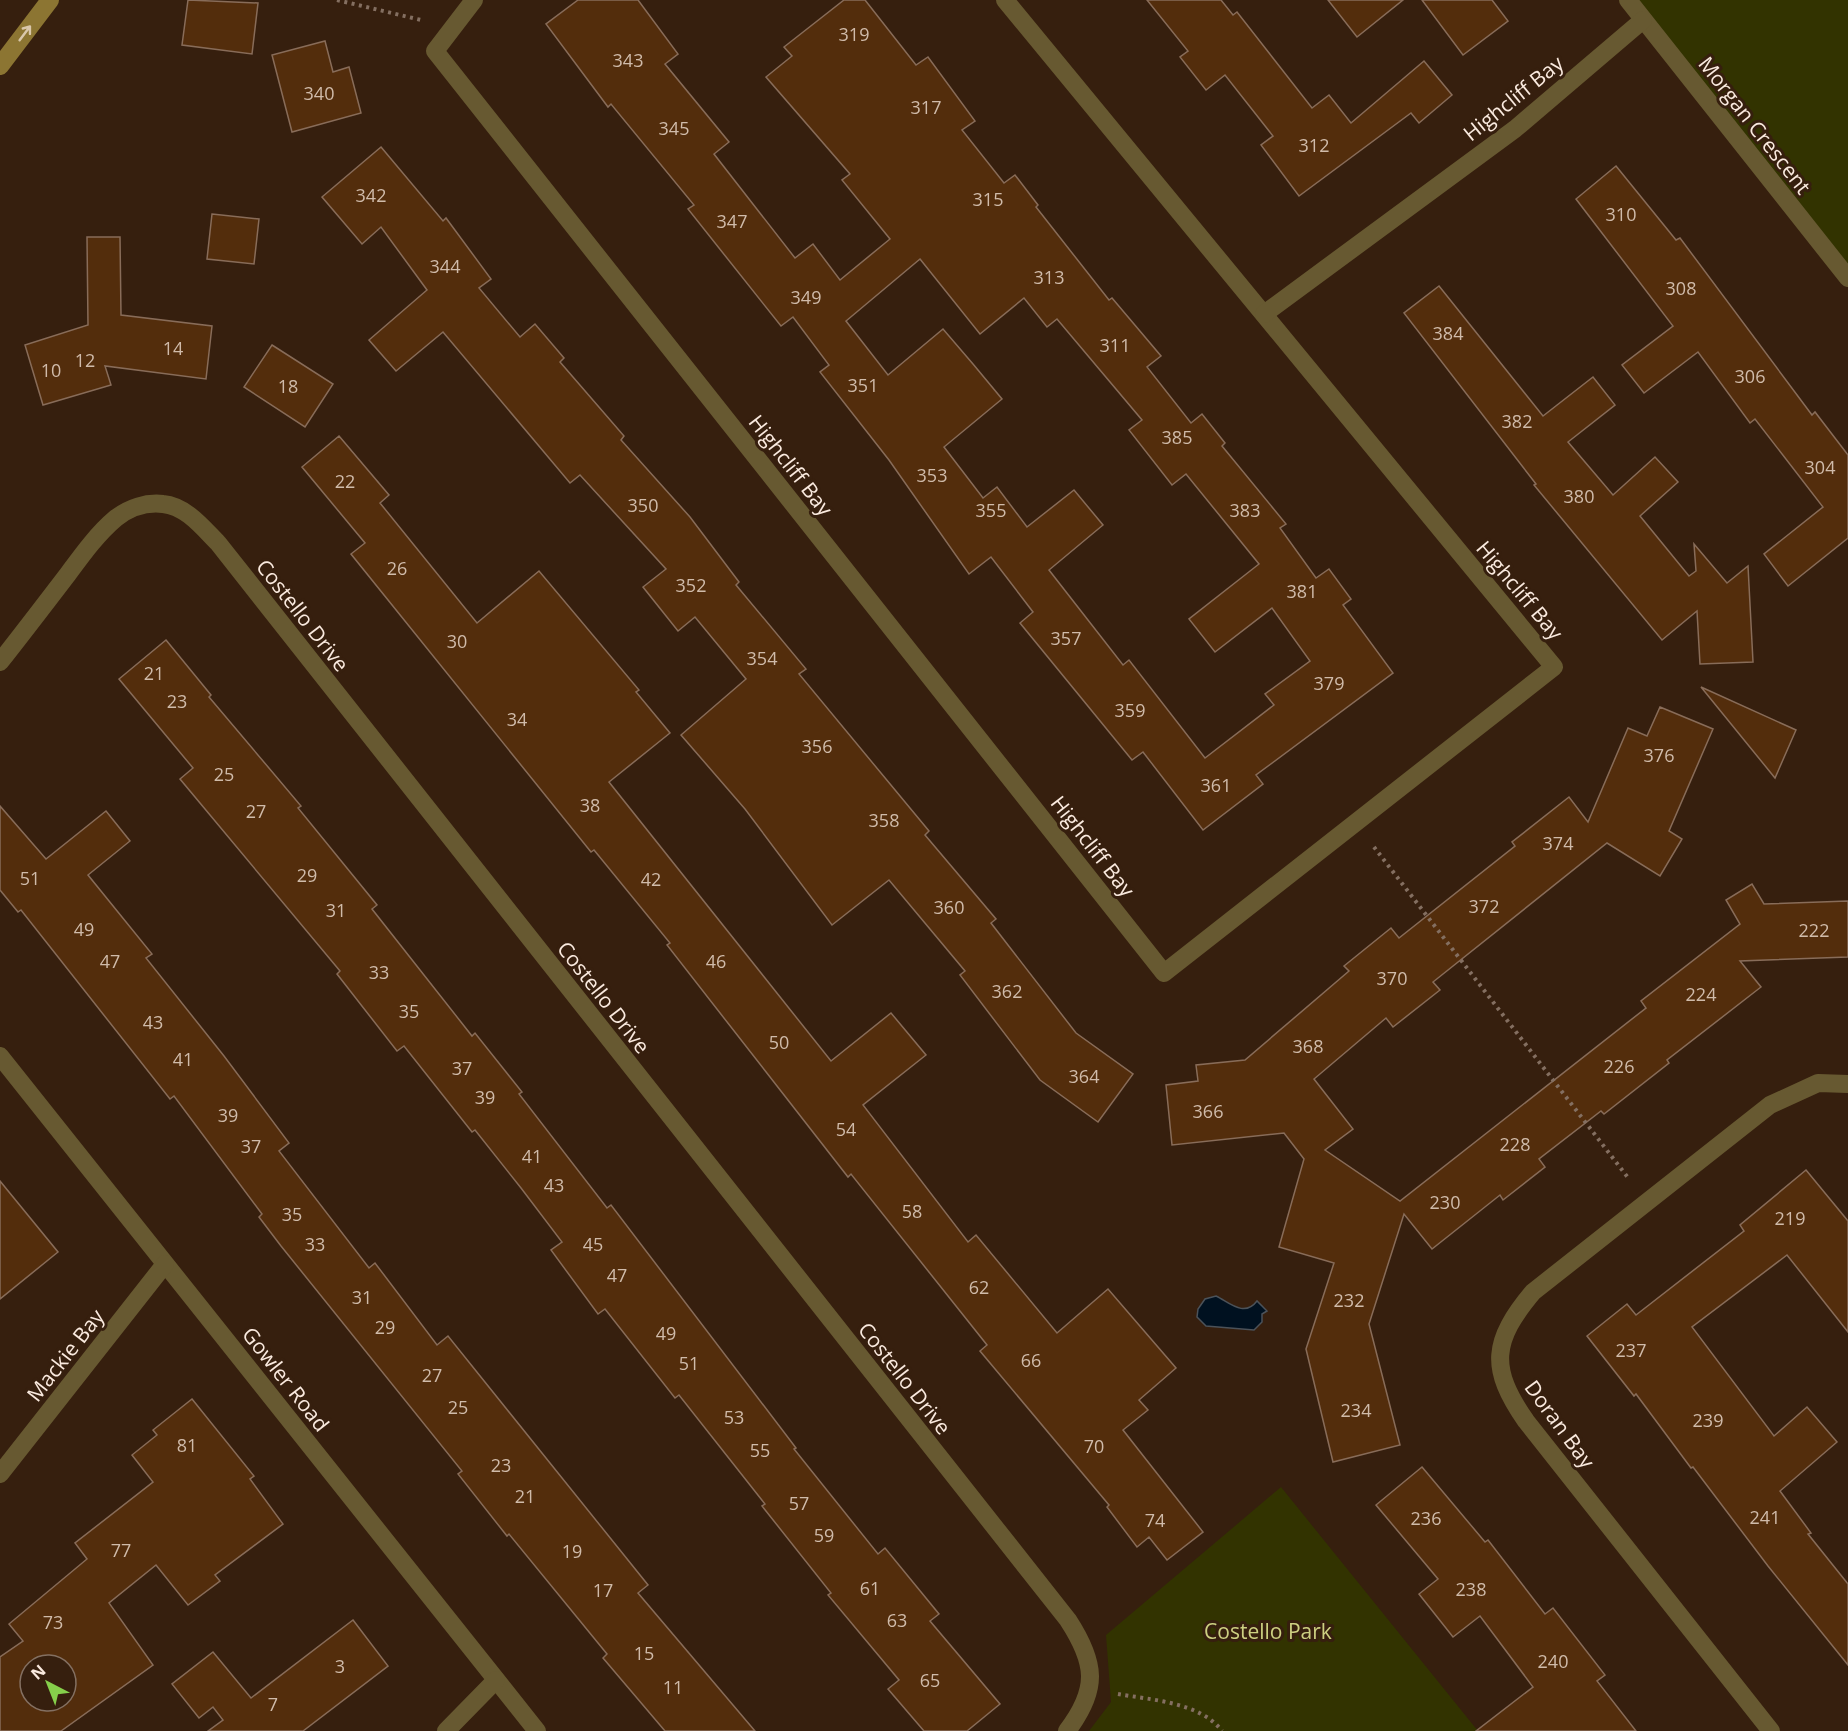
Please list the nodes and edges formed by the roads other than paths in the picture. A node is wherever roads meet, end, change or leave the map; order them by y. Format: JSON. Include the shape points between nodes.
{"nodes":[{"id":1,"x":50,"y":0,"type":"edge"},
{"id":2,"x":474,"y":0,"type":"edge"},
{"id":3,"x":1005,"y":0,"type":"edge"},
{"id":4,"x":1628,"y":0,"type":"edge"},
{"id":5,"x":1643,"y":20,"type":"junction"},
{"id":6,"x":0,"y":66,"type":"edge"},
{"id":7,"x":1848,"y":278,"type":"edge"},
{"id":8,"x":1264,"y":314,"type":"junction"},
{"id":9,"x":0,"y":662,"type":"edge"},
{"id":10,"x":0,"y":1056,"type":"edge"},
{"id":11,"x":1848,"y":1084,"type":"edge"},
{"id":12,"x":165,"y":1264,"type":"junction"},
{"id":13,"x":0,"y":1474,"type":"edge"},
{"id":14,"x":496,"y":1680,"type":"junction"},
{"id":15,"x":446,"y":1731,"type":"edge"},
{"id":16,"x":537,"y":1731,"type":"edge"},
{"id":17,"x":1067,"y":1731,"type":"edge"},
{"id":18,"x":1771,"y":1731,"type":"edge"}],
"edges":[{"from":6,"to":1,"type":"street","one_way":true},
{"from":2,"to":8,"type":"street","name":"Highcliff Bay","via":[[435,51],[1164,972],[1554,667]]},
{"from":3,"to":8,"type":"street","name":"Highcliff Bay"},
{"from":4,"to":5,"type":"street","name":"Morgan Crescent"},
{"from":5,"to":7,"type":"street","name":"Morgan Crescent"},
{"from":5,"to":8,"type":"street","name":"Highcliff Bay","via":[[1515,129]]},
{"from":9,"to":17,"type":"street","name":"Costello Drive","via":[[115,519],[130,509],[165,504],[200,524],[1068,1620],[1085,1646],[1090,1690]]},
{"from":10,"to":12,"type":"street","name":"Gowler Road"},
{"from":11,"to":18,"type":"street","name":"Doran Bay","via":[[1818,1083],[1770,1105],[1533,1292],[1514,1314],[1501,1342],[1502,1380],[1526,1422]]},
{"from":12,"to":13,"type":"street","name":"Mackie Bay"},
{"from":12,"to":14,"type":"street","name":"Gowler Road"},
{"from":14,"to":15,"type":"street"},
{"from":14,"to":16,"type":"street","name":"Gowler Road"}]}
